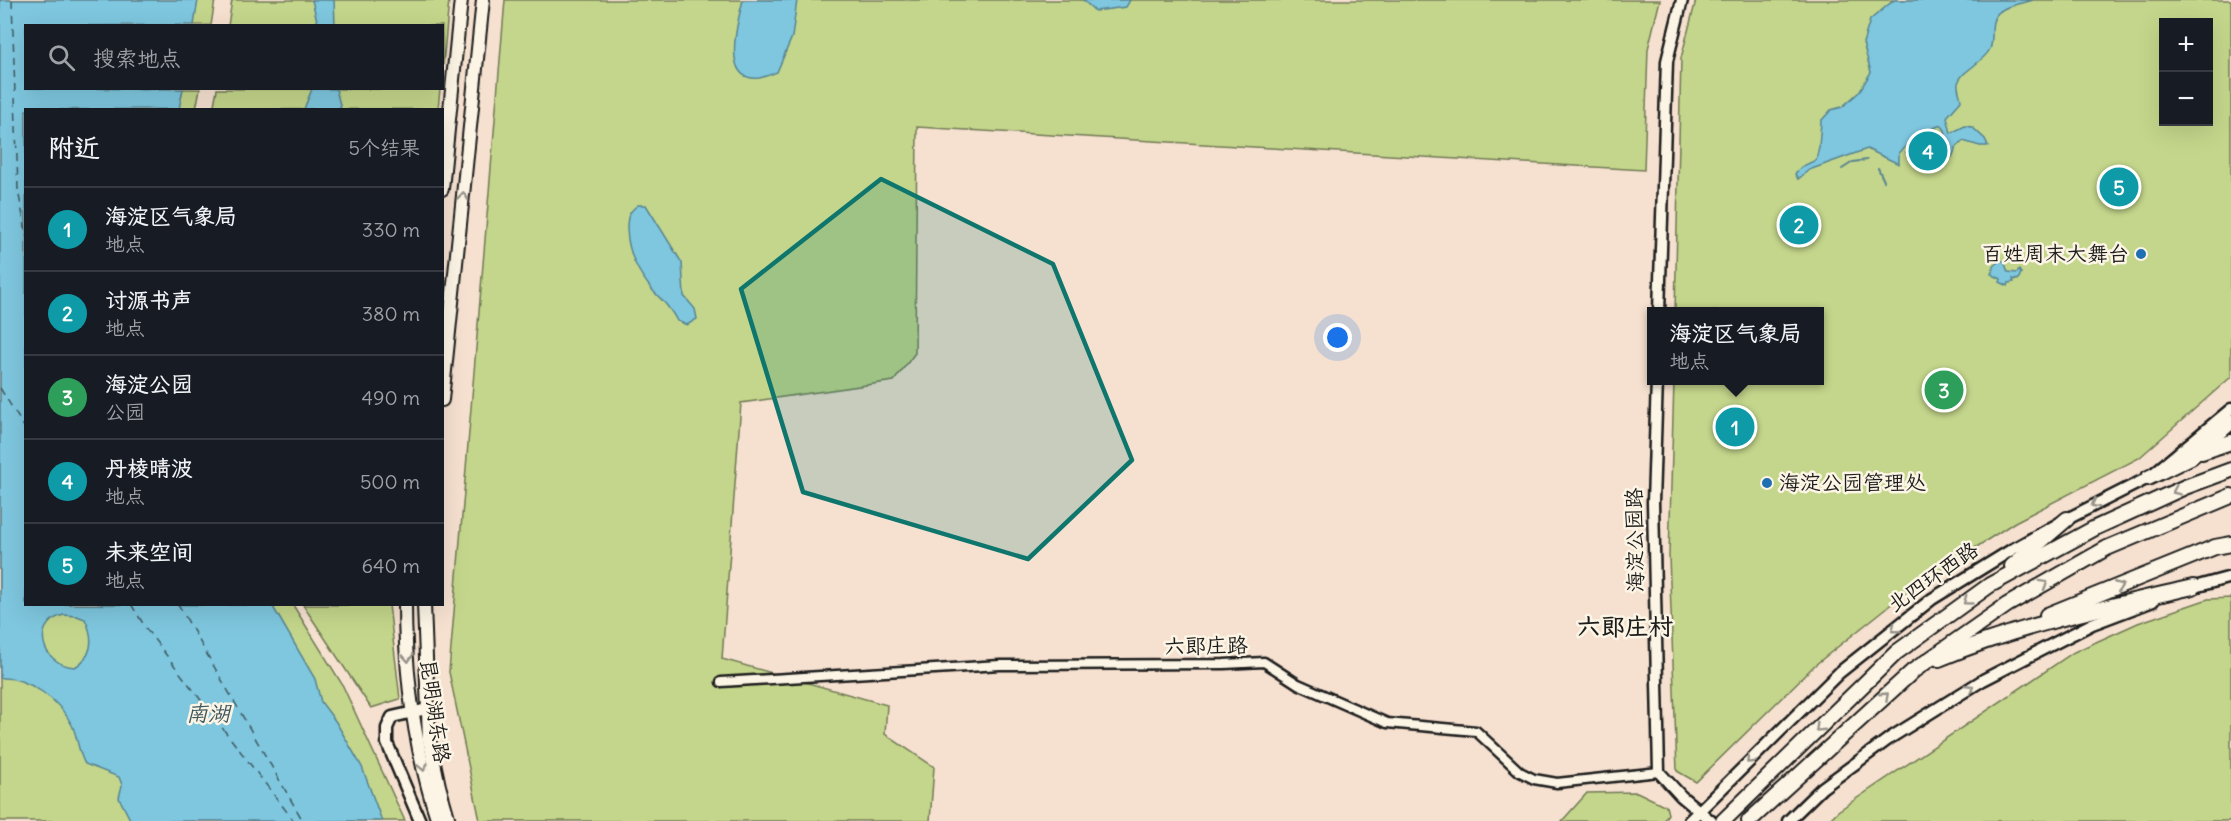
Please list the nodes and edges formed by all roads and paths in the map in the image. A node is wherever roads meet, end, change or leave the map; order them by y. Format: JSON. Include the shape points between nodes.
{"nodes":[{"id":1,"x":461,"y":0,"type":"edge"},
{"id":2,"x":483,"y":0,"type":"edge"},
{"id":3,"x":1682,"y":0,"type":"edge"},
{"id":4,"x":444,"y":169,"type":"edge"},
{"id":5,"x":1659,"y":307,"type":"edge"},
{"id":6,"x":444,"y":380,"type":"edge"},
{"id":7,"x":1657,"y":385,"type":"edge"},
{"id":8,"x":2231,"y":409,"type":"edge"},
{"id":9,"x":2231,"y":422,"type":"edge"},
{"id":10,"x":2231,"y":442,"type":"edge"},
{"id":11,"x":2191,"y":457,"type":"junction"},
{"id":12,"x":2231,"y":470,"type":"edge"},
{"id":13,"x":2148,"y":478,"type":"junction"},
{"id":14,"x":2231,"y":496,"type":"edge"},
{"id":15,"x":2067,"y":519,"type":"junction"},
{"id":16,"x":2231,"y":544,"type":"edge"},
{"id":17,"x":2231,"y":577,"type":"edge"},
{"id":18,"x":2231,"y":584,"type":"edge"},
{"id":19,"x":1990,"y":585,"type":"junction"},
{"id":20,"x":2193,"y":586,"type":"junction"},
{"id":21,"x":405,"y":606,"type":"edge"},
{"id":22,"x":424,"y":606,"type":"edge"},
{"id":23,"x":1987,"y":640,"type":"junction"},
{"id":24,"x":1913,"y":671,"type":"junction"},
{"id":25,"x":721,"y":682,"type":"dead end"},
{"id":26,"x":427,"y":710,"type":"junction"},
{"id":27,"x":411,"y":712,"type":"junction"},
{"id":28,"x":1659,"y":772,"type":"junction"},
{"id":29,"x":1698,"y":811,"type":"junction"},
{"id":30,"x":1728,"y":816,"type":"edge"},
{"id":31,"x":420,"y":821,"type":"edge"},
{"id":32,"x":438,"y":821,"type":"edge"},
{"id":33,"x":449,"y":821,"type":"edge"},
{"id":34,"x":1689,"y":821,"type":"edge"},
{"id":35,"x":1711,"y":821,"type":"edge"},
{"id":36,"x":1749,"y":821,"type":"edge"},
{"id":37,"x":1788,"y":821,"type":"edge"}],
"edges":[{"from":1,"to":4,"type":"main road"},
{"from":6,"to":2,"type":"main road","one_way":true},
{"from":3,"to":5,"type":"street","via":[[1667,61]]},
{"from":7,"to":28,"type":"street","name":"海淀公园路","via":[[1653,502]]},
{"from":8,"to":13,"type":"street","name":"北四环西路"},
{"from":9,"to":11,"type":"highway"},
{"from":10,"to":11,"type":"highway"},
{"from":11,"to":13,"type":"highway"},
{"from":12,"to":19,"type":"highway","name":"北四环西路","one_way":true,"via":[[2095,528]]},
{"from":13,"to":15,"type":"street","name":"北四环西路","one_way":true},
{"from":24,"to":14,"type":"highway","one_way":true,"via":[[2007,605],[2107,548]]},
{"from":15,"to":19,"type":"highway"},
{"from":15,"to":29,"type":"street","name":"北四环西路","one_way":true,"via":[[1932,599],[1840,672]]},
{"from":23,"to":16,"type":"highway","one_way":true,"via":[[2215,547]]},
{"from":17,"to":20,"type":"street"},
{"from":18,"to":20,"type":"street"},
{"from":19,"to":30,"type":"highway","name":"北四环西路","one_way":true,"via":[[1897,652]]},
{"from":20,"to":23,"type":"highway"},
{"from":37,"to":20,"type":"street","one_way":true,"via":[[1822,788],[1890,738],[1983,680],[2092,624]]},
{"from":21,"to":27,"type":"main road","name":"昆明湖东路","one_way":true},
{"from":22,"to":26,"type":"main road","name":"昆明湖东路"},
{"from":23,"to":24,"type":"highway"},
{"from":36,"to":24,"type":"highway","one_way":true},
{"from":25,"to":28,"type":"street","name":"六郎庄路","via":[[1000,665],[1264,662],[1298,684],[1387,723],[1476,731],[1520,772],[1534,779],[1557,783]]},
{"from":26,"to":27,"type":"street"},
{"from":26,"to":33,"type":"main road","name":"昆明湖东路","via":[[431,748]]},
{"from":27,"to":31,"type":"street","via":[[392,717],[387,743]]},
{"from":27,"to":32,"type":"main road","name":"昆明湖东路","one_way":true},
{"from":28,"to":29,"type":"street"},
{"from":29,"to":34,"type":"street","name":"北四环西路"},
{"from":29,"to":35,"type":"street"}]}
